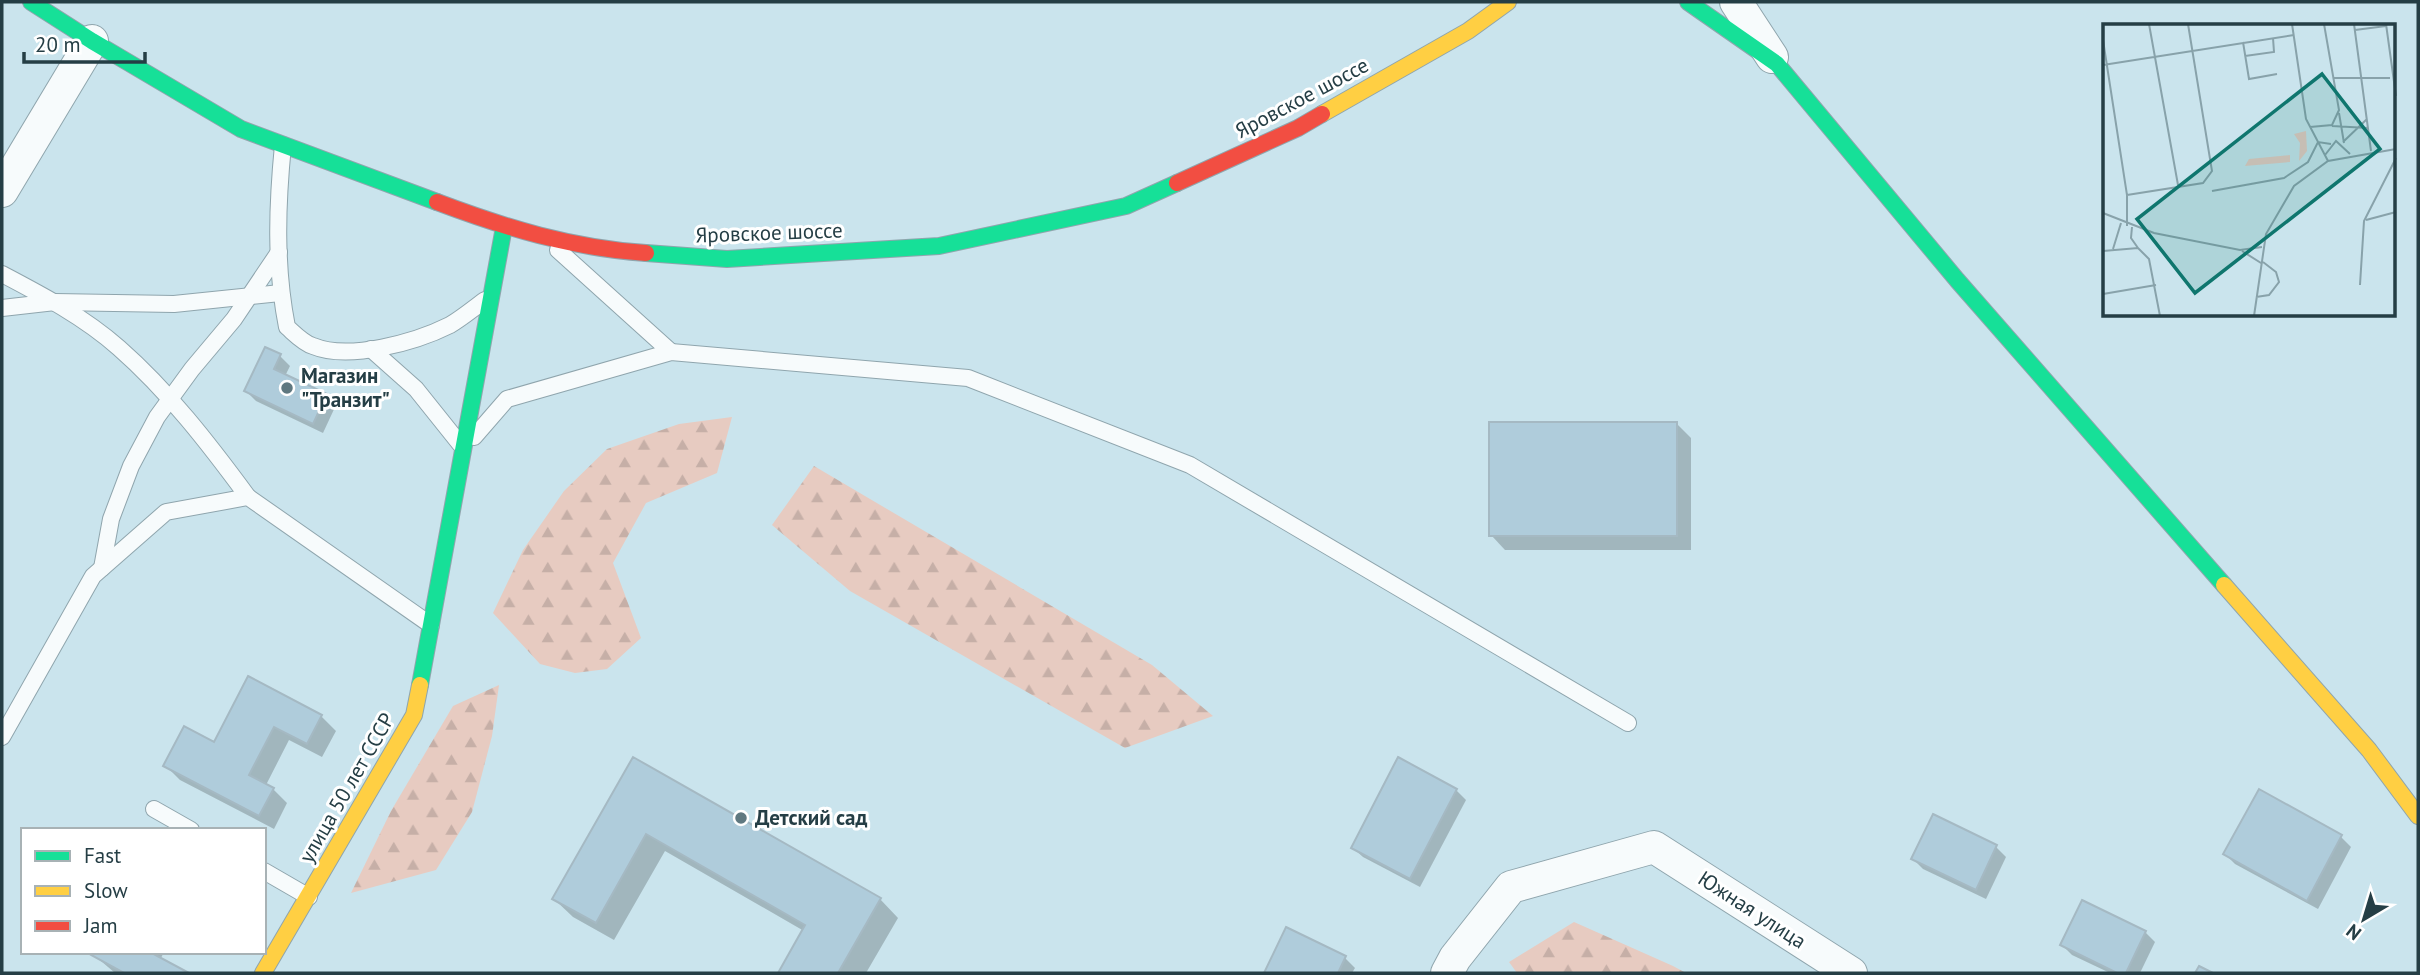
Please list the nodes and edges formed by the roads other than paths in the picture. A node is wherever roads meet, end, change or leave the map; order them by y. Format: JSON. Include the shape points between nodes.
{"nodes":[{"id":1,"x":31,"y":2,"type":"edge"},
{"id":2,"x":1508,"y":2,"type":"edge"},
{"id":3,"x":1688,"y":2,"type":"edge"},
{"id":4,"x":1736,"y":2,"type":"edge"},
{"id":5,"x":92,"y":41,"type":"junction"},
{"id":6,"x":1777,"y":64,"type":"junction"},
{"id":7,"x":283,"y":145,"type":"junction"},
{"id":8,"x":2,"y":191,"type":"edge"},
{"id":9,"x":504,"y":227,"type":"junction"},
{"id":10,"x":543,"y":236,"type":"junction"},
{"id":11,"x":279,"y":252,"type":"junction"},
{"id":12,"x":2,"y":274,"type":"edge"},
{"id":13,"x":280,"y":293,"type":"junction"},
{"id":14,"x":491,"y":296,"type":"junction"},
{"id":15,"x":249,"y":297,"type":"junction"},
{"id":16,"x":55,"y":302,"type":"junction"},
{"id":17,"x":2,"y":308,"type":"edge"},
{"id":18,"x":371,"y":349,"type":"junction"},
{"id":19,"x":671,"y":352,"type":"junction"},
{"id":20,"x":170,"y":399,"type":"junction"},
{"id":21,"x":464,"y":449,"type":"junction"},
{"id":22,"x":248,"y":497,"type":"junction"},
{"id":23,"x":102,"y":568,"type":"junction"},
{"id":24,"x":431,"y":625,"type":"junction"},
{"id":25,"x":1628,"y":723,"type":"dead end"},
{"id":26,"x":2,"y":737,"type":"edge"},
{"id":27,"x":154,"y":809,"type":"dead end"},
{"id":28,"x":2418,"y":816,"type":"edge"},
{"id":29,"x":187,"y":828,"type":"edge"},
{"id":30,"x":266,"y":872,"type":"edge"},
{"id":31,"x":309,"y":897,"type":"junction"},
{"id":32,"x":1451,"y":966,"type":"edge"},
{"id":33,"x":263,"y":973,"type":"edge"},
{"id":34,"x":1851,"y":973,"type":"edge"}],
"edges":[{"from":1,"to":5,"type":"street","name":"Яровское шоссе"},
{"from":2,"to":10,"type":"street","name":"Яровское шоссе","via":[[1468,32],[1298,128],[1126,206],[939,246],[740,258],[601,250]]},
{"from":3,"to":6,"type":"street"},
{"from":4,"to":6,"type":"street"},
{"from":5,"to":7,"type":"street","name":"Яровское шоссе","via":[[241,130]]},
{"from":5,"to":8,"type":"street"},
{"from":6,"to":28,"type":"street","via":[[1958,280],[2369,750]]},
{"from":7,"to":9,"type":"street","name":"Яровское шоссе"},
{"from":7,"to":11,"type":"lane","via":[[277,204]]},
{"from":9,"to":10,"type":"street","name":"Яровское шоссе"},
{"from":9,"to":14,"type":"street","name":"улица 50 лет СССР"},
{"from":10,"to":19,"type":"lane"},
{"from":11,"to":13,"type":"lane"},
{"from":11,"to":15,"type":"lane"},
{"from":12,"to":16,"type":"lane"},
{"from":13,"to":15,"type":"lane"},
{"from":13,"to":18,"type":"lane","via":[[287,327],[312,346],[336,351]]},
{"from":14,"to":18,"type":"lane","via":[[450,324]]},
{"from":14,"to":21,"type":"street","name":"улица 50 лет СССР"},
{"from":15,"to":16,"type":"lane","via":[[174,304]]},
{"from":15,"to":20,"type":"lane"},
{"from":16,"to":17,"type":"lane"},
{"from":16,"to":20,"type":"lane","via":[[118,347]]},
{"from":18,"to":21,"type":"lane","via":[[416,389]]},
{"from":19,"to":21,"type":"lane","via":[[507,399]]},
{"from":19,"to":25,"type":"lane","via":[[968,378],[1190,465]]},
{"from":20,"to":22,"type":"lane"},
{"from":20,"to":23,"type":"lane","via":[[131,466],[111,519]]},
{"from":21,"to":24,"type":"street","name":"улица 50 лет СССР"},
{"from":22,"to":23,"type":"lane","via":[[166,512]]},
{"from":22,"to":24,"type":"lane"},
{"from":23,"to":26,"type":"lane","via":[[93,576]]},
{"from":24,"to":31,"type":"street","name":"улица 50 лет СССР","via":[[414,715]]},
{"from":27,"to":29,"type":"lane"},
{"from":30,"to":31,"type":"lane"},
{"from":31,"to":33,"type":"street","name":"улица 50 лет СССР"},
{"from":32,"to":34,"type":"street","name":"Южная улица","via":[[1511,887],[1654,848]]}]}
